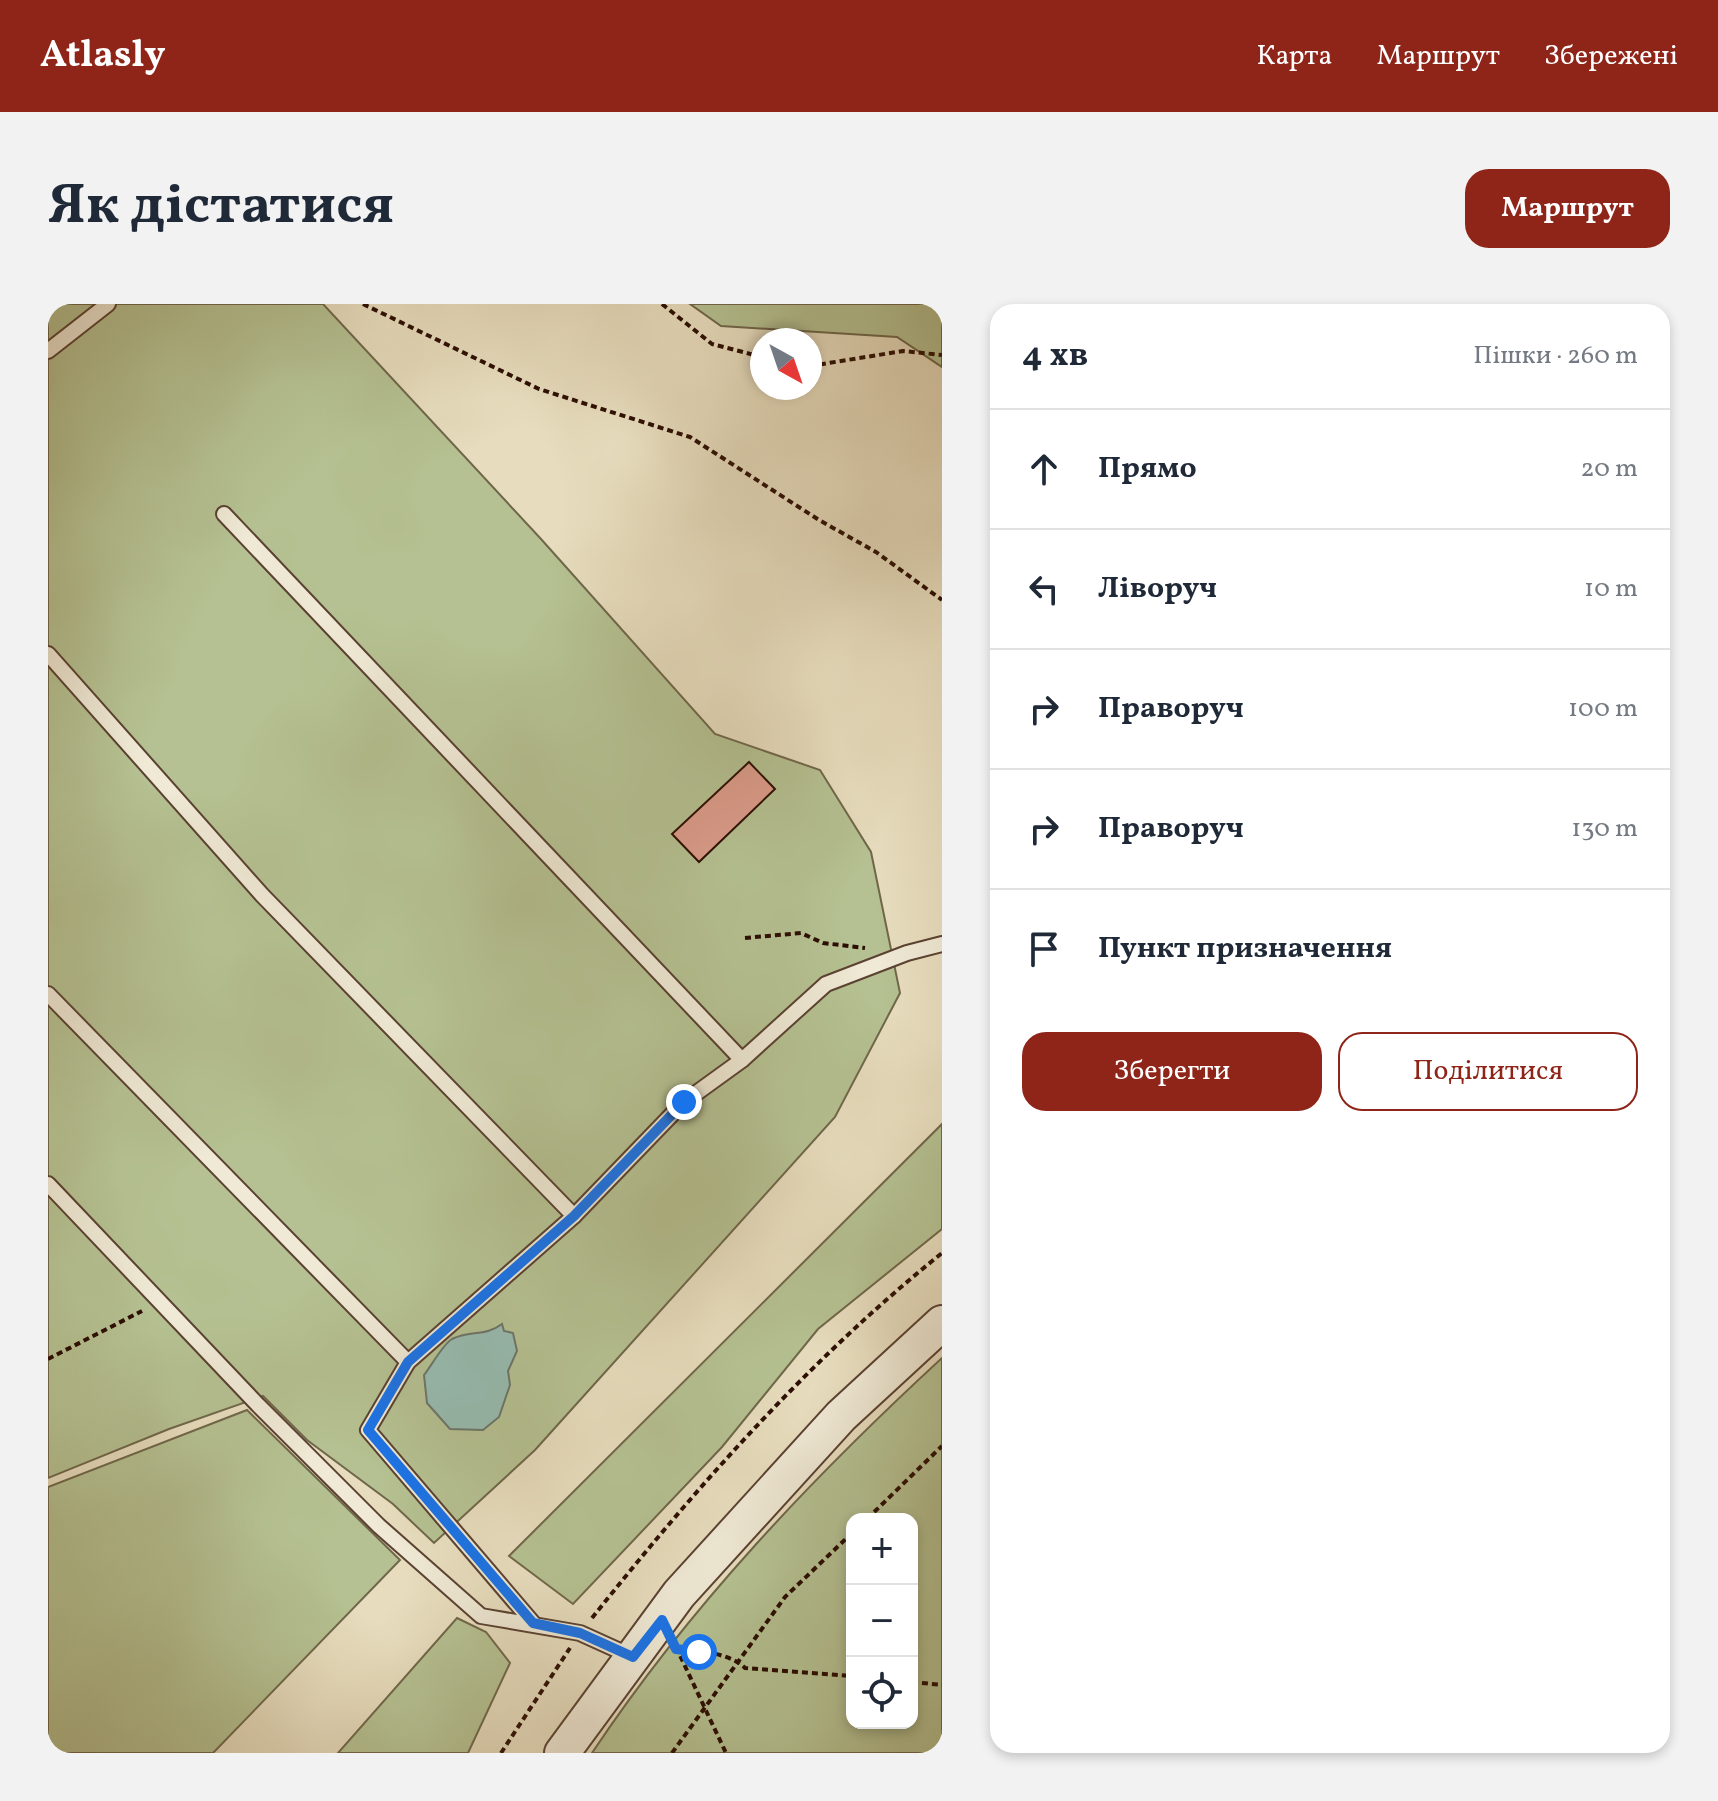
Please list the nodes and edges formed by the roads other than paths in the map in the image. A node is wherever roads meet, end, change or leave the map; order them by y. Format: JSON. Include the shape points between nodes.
{"nodes":[{"id":1,"x":108,"y":304,"type":"edge"},
{"id":2,"x":48,"y":351,"type":"edge"},
{"id":3,"x":224,"y":514,"type":"dead end"},
{"id":4,"x":48,"y":654,"type":"edge"},
{"id":5,"x":942,"y":944,"type":"edge"},
{"id":6,"x":48,"y":994,"type":"edge"},
{"id":7,"x":742,"y":1060,"type":"junction"},
{"id":8,"x":48,"y":1184,"type":"edge"},
{"id":9,"x":574,"y":1216,"type":"junction"},
{"id":10,"x":942,"y":1323,"type":"edge"},
{"id":11,"x":408,"y":1362,"type":"junction"},
{"id":12,"x":533,"y":1623,"type":"junction"},
{"id":13,"x":633,"y":1657,"type":"junction"},
{"id":14,"x":562,"y":1753,"type":"edge"}],
"edges":[{"from":1,"to":2,"type":"lane"},
{"from":3,"to":7,"type":"lane"},
{"from":4,"to":9,"type":"lane","via":[[262,895]]},
{"from":5,"to":7,"type":"lane","via":[[826,984]]},
{"from":6,"to":11,"type":"lane"},
{"from":7,"to":9,"type":"lane","via":[[684,1102]]},
{"from":8,"to":12,"type":"lane","via":[[379,1526],[481,1616]]},
{"from":9,"to":11,"type":"lane"},
{"from":10,"to":13,"type":"street","via":[[841,1416],[679,1594],[669,1634]]},
{"from":11,"to":12,"type":"lane","via":[[368,1430]]},
{"from":12,"to":13,"type":"lane","via":[[580,1633]]},
{"from":13,"to":14,"type":"street"}]}
